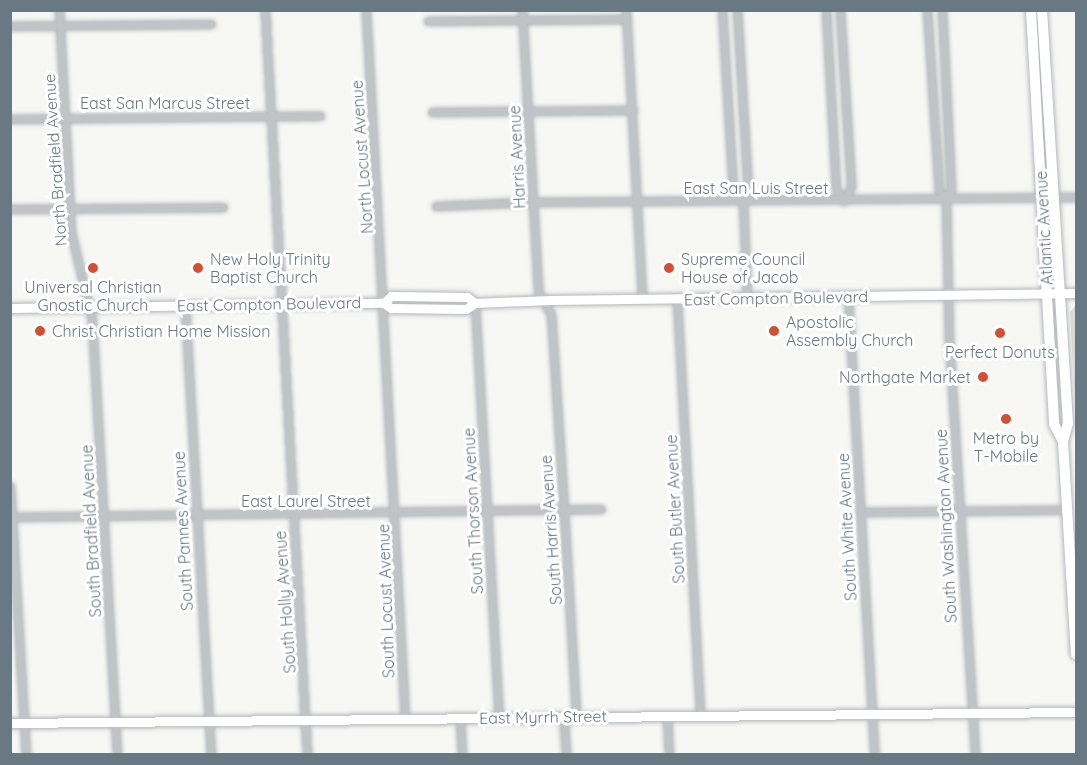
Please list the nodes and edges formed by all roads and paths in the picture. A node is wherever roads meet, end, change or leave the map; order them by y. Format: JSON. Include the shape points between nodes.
{"nodes":[{"id":1,"x":59,"y":10,"type":"edge"},
{"id":2,"x":265,"y":10,"type":"edge"},
{"id":3,"x":366,"y":10,"type":"edge"},
{"id":4,"x":522,"y":10,"type":"edge"},
{"id":5,"x":722,"y":10,"type":"edge"},
{"id":6,"x":737,"y":10,"type":"edge"},
{"id":7,"x":826,"y":10,"type":"edge"},
{"id":8,"x":840,"y":10,"type":"edge"},
{"id":9,"x":927,"y":10,"type":"edge"},
{"id":10,"x":942,"y":10,"type":"edge"},
{"id":11,"x":1031,"y":10,"type":"edge"},
{"id":12,"x":1042,"y":10,"type":"edge"},
{"id":13,"x":626,"y":15,"type":"edge"},
{"id":14,"x":523,"y":19,"type":"junction"},
{"id":15,"x":428,"y":21,"type":"dead end"},
{"id":16,"x":211,"y":24,"type":"dead end"},
{"id":17,"x":10,"y":26,"type":"edge"},
{"id":18,"x":59,"y":26,"type":"junction"},
{"id":19,"x":633,"y":110,"type":"junction"},
{"id":20,"x":528,"y":111,"type":"junction"},
{"id":21,"x":432,"y":112,"type":"dead end"},
{"id":22,"x":271,"y":116,"type":"junction"},
{"id":23,"x":320,"y":116,"type":"dead end"},
{"id":24,"x":65,"y":117,"type":"junction"},
{"id":25,"x":10,"y":119,"type":"edge"},
{"id":26,"x":1047,"y":196,"type":"junction"},
{"id":27,"x":1077,"y":197,"type":"edge"},
{"id":28,"x":946,"y":198,"type":"junction"},
{"id":29,"x":844,"y":201,"type":"junction"},
{"id":30,"x":533,"y":202,"type":"junction"},
{"id":31,"x":638,"y":202,"type":"junction"},
{"id":32,"x":743,"y":202,"type":"junction"},
{"id":33,"x":436,"y":206,"type":"dead end"},
{"id":34,"x":70,"y":207,"type":"junction"},
{"id":35,"x":223,"y":207,"type":"dead end"},
{"id":36,"x":10,"y":208,"type":"edge"},
{"id":37,"x":1053,"y":293,"type":"junction"},
{"id":38,"x":1077,"y":293,"type":"edge"},
{"id":39,"x":949,"y":296,"type":"junction"},
{"id":40,"x":848,"y":297,"type":"junction"},
{"id":41,"x":642,"y":299,"type":"junction"},
{"id":42,"x":747,"y":299,"type":"junction"},
{"id":43,"x":677,"y":300,"type":"junction"},
{"id":44,"x":544,"y":301,"type":"junction"},
{"id":45,"x":384,"y":303,"type":"junction"},
{"id":46,"x":475,"y":303,"type":"junction"},
{"id":47,"x":281,"y":304,"type":"junction"},
{"id":48,"x":185,"y":305,"type":"junction"},
{"id":49,"x":89,"y":306,"type":"junction"},
{"id":50,"x":10,"y":308,"type":"edge"},
{"id":51,"x":10,"y":486,"type":"edge"},
{"id":52,"x":601,"y":509,"type":"dead end"},
{"id":53,"x":1068,"y":510,"type":"junction"},
{"id":54,"x":564,"y":511,"type":"junction"},
{"id":55,"x":959,"y":511,"type":"junction"},
{"id":56,"x":487,"y":512,"type":"junction"},
{"id":57,"x":861,"y":512,"type":"junction"},
{"id":58,"x":396,"y":513,"type":"junction"},
{"id":59,"x":292,"y":514,"type":"junction"},
{"id":60,"x":104,"y":515,"type":"junction"},
{"id":61,"x":195,"y":515,"type":"junction"},
{"id":62,"x":11,"y":517,"type":"edge"},
{"id":63,"x":1077,"y":655,"type":"edge"},
{"id":64,"x":1077,"y":712,"type":"edge"},
{"id":65,"x":971,"y":713,"type":"junction"},
{"id":66,"x":871,"y":714,"type":"junction"},
{"id":67,"x":667,"y":716,"type":"junction"},
{"id":68,"x":700,"y":716,"type":"junction"},
{"id":69,"x":499,"y":717,"type":"junction"},
{"id":70,"x":405,"y":718,"type":"junction"},
{"id":71,"x":570,"y":718,"type":"junction"},
{"id":72,"x":460,"y":719,"type":"junction"},
{"id":73,"x":209,"y":720,"type":"junction"},
{"id":74,"x":307,"y":721,"type":"junction"},
{"id":75,"x":115,"y":722,"type":"junction"},
{"id":76,"x":10,"y":723,"type":"edge"},
{"id":77,"x":24,"y":723,"type":"junction"},
{"id":78,"x":26,"y":754,"type":"edge"},
{"id":79,"x":117,"y":754,"type":"edge"},
{"id":80,"x":211,"y":754,"type":"edge"},
{"id":81,"x":307,"y":754,"type":"edge"},
{"id":82,"x":462,"y":754,"type":"edge"},
{"id":83,"x":566,"y":754,"type":"edge"},
{"id":84,"x":669,"y":754,"type":"edge"},
{"id":85,"x":874,"y":754,"type":"edge"},
{"id":86,"x":975,"y":754,"type":"edge"}],
"edges":[{"from":1,"to":18,"type":"street","name":"North Bradfield Avenue"},
{"from":2,"to":22,"type":"street","name":"South Holly Avenue"},
{"from":3,"to":45,"type":"street","name":"North Locust Avenue"},
{"from":4,"to":14,"type":"street","name":"Harris Avenue"},
{"from":5,"to":32,"type":"street","via":[[733,189]]},
{"from":6,"to":32,"type":"street","via":[[748,188]]},
{"from":7,"to":29,"type":"street","via":[[836,189]]},
{"from":8,"to":29,"type":"street","via":[[851,187]]},
{"from":9,"to":28,"type":"street","via":[[939,191]]},
{"from":10,"to":28,"type":"street","via":[[951,190]]},
{"from":11,"to":26,"type":"main road","name":"Atlantic Avenue"},
{"from":12,"to":26,"type":"main road","name":"Atlantic Avenue"},
{"from":13,"to":14,"type":"street"},
{"from":13,"to":19,"type":"street"},
{"from":14,"to":15,"type":"street"},
{"from":14,"to":20,"type":"street","name":"Harris Avenue"},
{"from":16,"to":18,"type":"street"},
{"from":17,"to":18,"type":"street"},
{"from":18,"to":24,"type":"street","name":"North Bradfield Avenue"},
{"from":19,"to":20,"type":"street"},
{"from":19,"to":31,"type":"street"},
{"from":20,"to":21,"type":"street"},
{"from":20,"to":30,"type":"street","name":"Harris Avenue"},
{"from":22,"to":23,"type":"street","name":"East San Marcus Street"},
{"from":22,"to":24,"type":"street","name":"East San Marcus Street"},
{"from":22,"to":47,"type":"street","name":"South Holly Avenue"},
{"from":24,"to":25,"type":"street","name":"East San Marcus Street"},
{"from":24,"to":34,"type":"street","name":"North Bradfield Avenue"},
{"from":26,"to":27,"type":"street","name":"East San Luis Street"},
{"from":26,"to":28,"type":"street","name":"East San Luis Street"},
{"from":26,"to":37,"type":"main road","name":"Atlantic Avenue"},
{"from":28,"to":29,"type":"street","name":"East San Luis Street"},
{"from":28,"to":39,"type":"street","name":"South Washington Avenue"},
{"from":29,"to":32,"type":"street","name":"East San Luis Street"},
{"from":30,"to":31,"type":"street","name":"East San Luis Street"},
{"from":30,"to":33,"type":"street","name":"East San Luis Street"},
{"from":30,"to":44,"type":"street","name":"Harris Avenue","via":[[538,291]]},
{"from":31,"to":32,"type":"street","name":"East San Luis Street"},
{"from":31,"to":41,"type":"street"},
{"from":32,"to":42,"type":"street"},
{"from":34,"to":35,"type":"street"},
{"from":34,"to":36,"type":"street"},
{"from":34,"to":49,"type":"street","name":"North Bradfield Avenue","via":[[73,246]]},
{"from":37,"to":38,"type":"street","name":"East Compton Boulevard"},
{"from":37,"to":39,"type":"street","name":"East Compton Boulevard"},
{"from":37,"to":53,"type":"main road","name":"Atlantic Avenue","via":[[1054,424],[1063,442]]},
{"from":39,"to":40,"type":"street","name":"East Compton Boulevard"},
{"from":39,"to":55,"type":"street","name":"South Washington Avenue"},
{"from":40,"to":42,"type":"street","name":"East Compton Boulevard"},
{"from":40,"to":57,"type":"street","name":"South White Avenue"},
{"from":41,"to":43,"type":"street","name":"East Compton Boulevard"},
{"from":41,"to":44,"type":"street","name":"East Compton Boulevard"},
{"from":42,"to":43,"type":"street","name":"East Compton Boulevard"},
{"from":43,"to":68,"type":"street","name":"South Butler Avenue"},
{"from":44,"to":46,"type":"street","name":"East Compton Boulevard"},
{"from":44,"to":54,"type":"street","name":"South Harris Avenue","via":[[551,315]]},
{"from":45,"to":46,"type":"street","name":"East Compton Boulevard","via":[[391,296],[467,297]]},
{"from":45,"to":47,"type":"street","name":"East Compton Boulevard"},
{"from":45,"to":58,"type":"street","name":"South Locust Avenue"},
{"from":46,"to":56,"type":"street","name":"South Thorson Avenue"},
{"from":47,"to":48,"type":"street","name":"East Compton Boulevard"},
{"from":47,"to":59,"type":"street","name":"South Holly Avenue"},
{"from":48,"to":49,"type":"street","name":"East Compton Boulevard"},
{"from":48,"to":61,"type":"street","name":"South Pannes Avenue"},
{"from":49,"to":50,"type":"street","name":"East Compton Boulevard"},
{"from":49,"to":60,"type":"street","name":"South Bradfield Avenue"},
{"from":51,"to":62,"type":"street"},
{"from":52,"to":54,"type":"street","name":"East Laurel Street"},
{"from":53,"to":55,"type":"street"},
{"from":53,"to":63,"type":"main road","name":"Atlantic Avenue"},
{"from":54,"to":56,"type":"street","name":"East Laurel Street"},
{"from":54,"to":71,"type":"street","name":"South Harris Avenue","via":[[576,712]]},
{"from":55,"to":57,"type":"street"},
{"from":55,"to":65,"type":"street","name":"South Washington Avenue"},
{"from":56,"to":58,"type":"street","name":"East Laurel Street"},
{"from":56,"to":69,"type":"street","name":"South Thorson Avenue"},
{"from":57,"to":66,"type":"street","name":"South White Avenue"},
{"from":58,"to":59,"type":"street","name":"East Laurel Street"},
{"from":58,"to":70,"type":"street","name":"South Locust Avenue"},
{"from":59,"to":61,"type":"street","name":"East Laurel Street"},
{"from":59,"to":74,"type":"street","name":"South Holly Avenue"},
{"from":60,"to":61,"type":"street","name":"East Laurel Street"},
{"from":60,"to":62,"type":"street","name":"East Laurel Street"},
{"from":60,"to":75,"type":"street","name":"South Bradfield Avenue"},
{"from":61,"to":73,"type":"street","name":"South Pannes Avenue"},
{"from":62,"to":77,"type":"street"},
{"from":64,"to":65,"type":"street","name":"East Myrrh Street"},
{"from":65,"to":66,"type":"street","name":"East Myrrh Street"},
{"from":65,"to":86,"type":"street","name":"South Washington Avenue"},
{"from":66,"to":68,"type":"street","name":"East Myrrh Street"},
{"from":66,"to":85,"type":"street","name":"South White Avenue"},
{"from":67,"to":68,"type":"street","name":"East Myrrh Street"},
{"from":67,"to":71,"type":"street","name":"East Myrrh Street"},
{"from":67,"to":84,"type":"street"},
{"from":69,"to":71,"type":"street","name":"East Myrrh Street"},
{"from":69,"to":72,"type":"street","name":"East Myrrh Street"},
{"from":70,"to":72,"type":"street","name":"East Myrrh Street"},
{"from":70,"to":74,"type":"street","name":"East Myrrh Street"},
{"from":71,"to":83,"type":"street","name":"South Harris Avenue","via":[[564,724]]},
{"from":72,"to":82,"type":"street"},
{"from":73,"to":74,"type":"street","name":"East Myrrh Street"},
{"from":73,"to":75,"type":"street","name":"East Myrrh Street"},
{"from":73,"to":80,"type":"street","name":"South Pannes Avenue"},
{"from":74,"to":81,"type":"street","name":"South Holly Avenue"},
{"from":75,"to":77,"type":"street","name":"East Myrrh Street"},
{"from":75,"to":79,"type":"street","name":"South Bradfield Avenue"},
{"from":76,"to":77,"type":"street","name":"East Myrrh Street"},
{"from":77,"to":78,"type":"street"}]}
